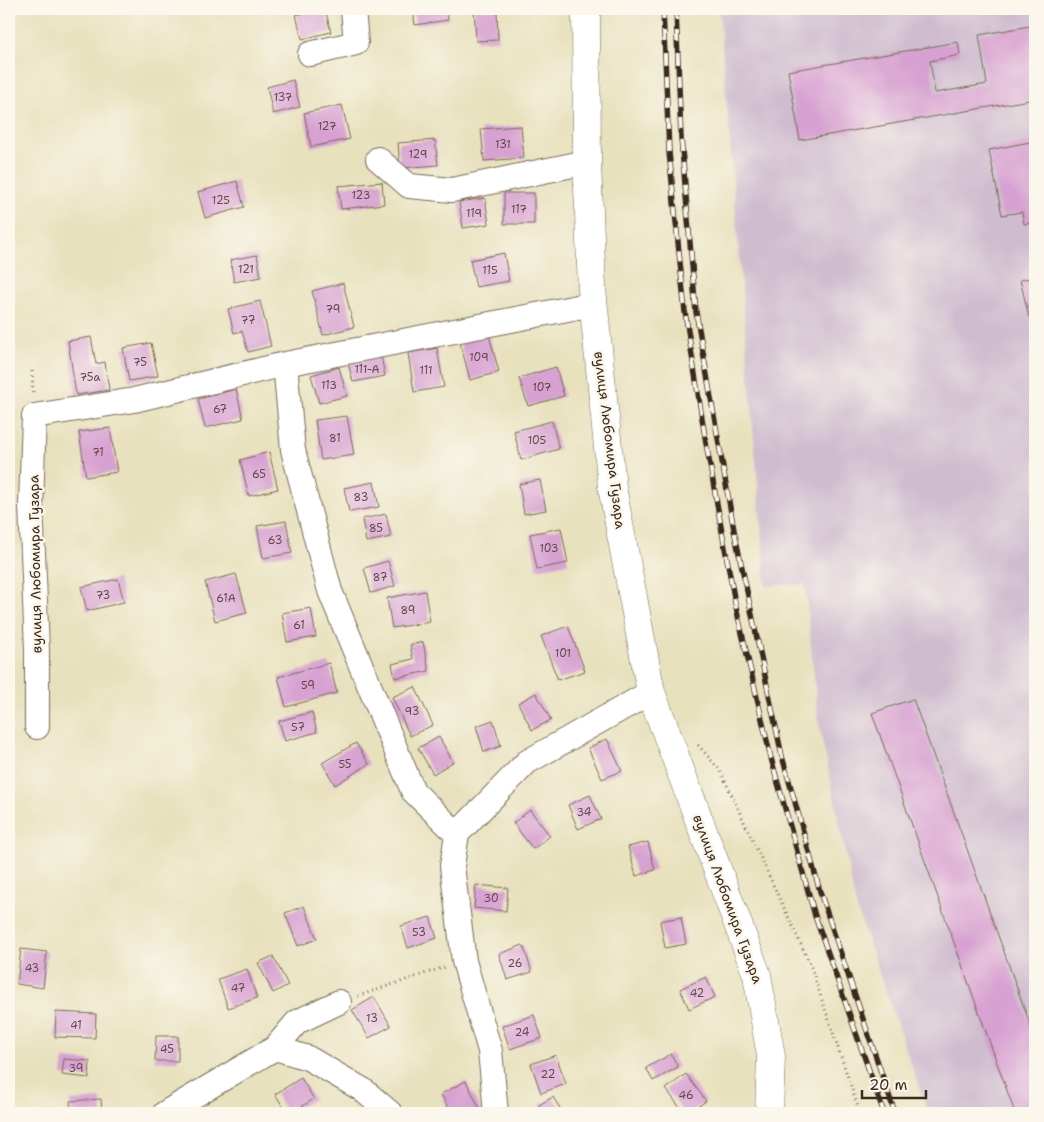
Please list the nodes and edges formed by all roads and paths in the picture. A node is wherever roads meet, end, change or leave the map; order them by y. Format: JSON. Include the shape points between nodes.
{"nodes":[{"id":1,"x":353,"y":9,"type":"edge"},
{"id":2,"x":586,"y":9,"type":"edge"},
{"id":3,"x":310,"y":54,"type":"dead end"},
{"id":4,"x":378,"y":159,"type":"dead end"},
{"id":5,"x":587,"y":162,"type":"junction"},
{"id":6,"x":593,"y":304,"type":"junction"},
{"id":7,"x":285,"y":364,"type":"junction"},
{"id":8,"x":651,"y":692,"type":"junction"},
{"id":9,"x":37,"y":727,"type":"dead end"},
{"id":10,"x":695,"y":742,"type":"dead end"},
{"id":11,"x":457,"y":834,"type":"junction"},
{"id":12,"x":464,"y":961,"type":"junction"},
{"id":13,"x":339,"y":1002,"type":"joint"},
{"id":14,"x":275,"y":1048,"type":"junction"},
{"id":15,"x":165,"y":1113,"type":"edge"},
{"id":16,"x":390,"y":1113,"type":"edge"},
{"id":17,"x":496,"y":1113,"type":"edge"},
{"id":18,"x":769,"y":1113,"type":"edge"},
{"id":19,"x":860,"y":1113,"type":"edge"}],
"edges":[{"from":1,"to":3,"type":"street","via":[[356,43]]},
{"from":2,"to":5,"type":"main road","name":"вулиця Любомира Гузара"},
{"from":4,"to":5,"type":"street","via":[[409,186],[452,190]]},
{"from":5,"to":6,"type":"main road","name":"вулиця Любомира Гузара"},
{"from":6,"to":7,"type":"street","name":"вулиця Любомира Гузара"},
{"from":6,"to":8,"type":"main road","name":"вулиця Любомира Гузара","via":[[612,488]]},
{"from":7,"to":9,"type":"street","name":"вулиця Любомира Гузара","via":[[134,400],[34,416],[31,505]]},
{"from":7,"to":11,"type":"street","via":[[293,450],[330,591],[413,791]]},
{"from":8,"to":11,"type":"street","via":[[527,762]]},
{"from":8,"to":18,"type":"main road","name":"вулиця Любомира Гузара","via":[[757,975],[771,1056]]},
{"from":10,"to":19,"type":"path","via":[[720,770],[810,964]]},
{"from":11,"to":12,"type":"street","via":[[452,866]]},
{"from":12,"to":13,"type":"path"},
{"from":12,"to":17,"type":"street","via":[[490,1051]]},
{"from":13,"to":14,"type":"street","via":[[298,1022]]},
{"from":14,"to":15,"type":"street"},
{"from":14,"to":16,"type":"street","via":[[308,1058],[363,1090]]}]}
